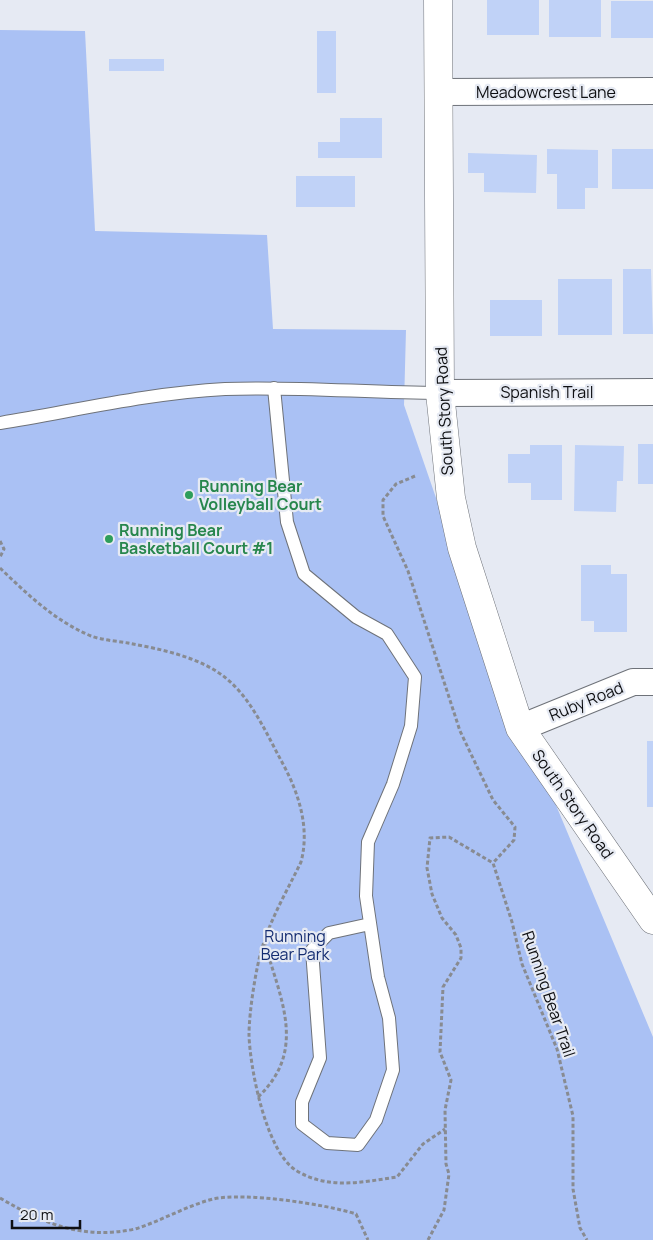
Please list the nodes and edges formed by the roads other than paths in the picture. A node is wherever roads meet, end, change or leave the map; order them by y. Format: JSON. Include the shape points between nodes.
{"nodes":[{"id":1,"x":438,"y":0,"type":"edge"},
{"id":2,"x":653,"y":91,"type":"edge"},
{"id":3,"x":440,"y":92,"type":"junction"},
{"id":4,"x":274,"y":388,"type":"junction"},
{"id":5,"x":653,"y":392,"type":"edge"},
{"id":6,"x":440,"y":393,"type":"junction"},
{"id":7,"x":0,"y":423,"type":"edge"},
{"id":8,"x":653,"y":682,"type":"edge"},
{"id":9,"x":520,"y":728,"type":"junction"},
{"id":10,"x":653,"y":920,"type":"edge"},
{"id":11,"x":370,"y":924,"type":"junction"}],
"edges":[{"from":1,"to":3,"type":"main road","name":"South Story Road"},
{"from":2,"to":3,"type":"street","name":"Meadowcrest Lane"},
{"from":3,"to":6,"type":"main road","name":"South Story Road"},
{"from":4,"to":6,"type":"lane"},
{"from":4,"to":7,"type":"lane","via":[[178,393]]},
{"from":4,"to":11,"type":"lane","via":[[287,522],[304,574],[356,617],[387,634],[415,677],[409,732],[393,784],[368,842],[366,896]]},
{"from":5,"to":6,"type":"street","name":"Spanish Trail"},
{"from":6,"to":9,"type":"main road","name":"South Story Road","via":[[451,498],[462,548]]},
{"from":8,"to":9,"type":"street","name":"Ruby Road","via":[[633,682]]},
{"from":9,"to":10,"type":"main road","name":"South Story Road"},
{"from":11,"to":11,"type":"lane","via":[[378,977],[389,1018],[393,1070],[376,1120],[358,1145],[327,1143],[302,1124],[302,1102],[320,1058],[312,950],[330,933]]}]}
